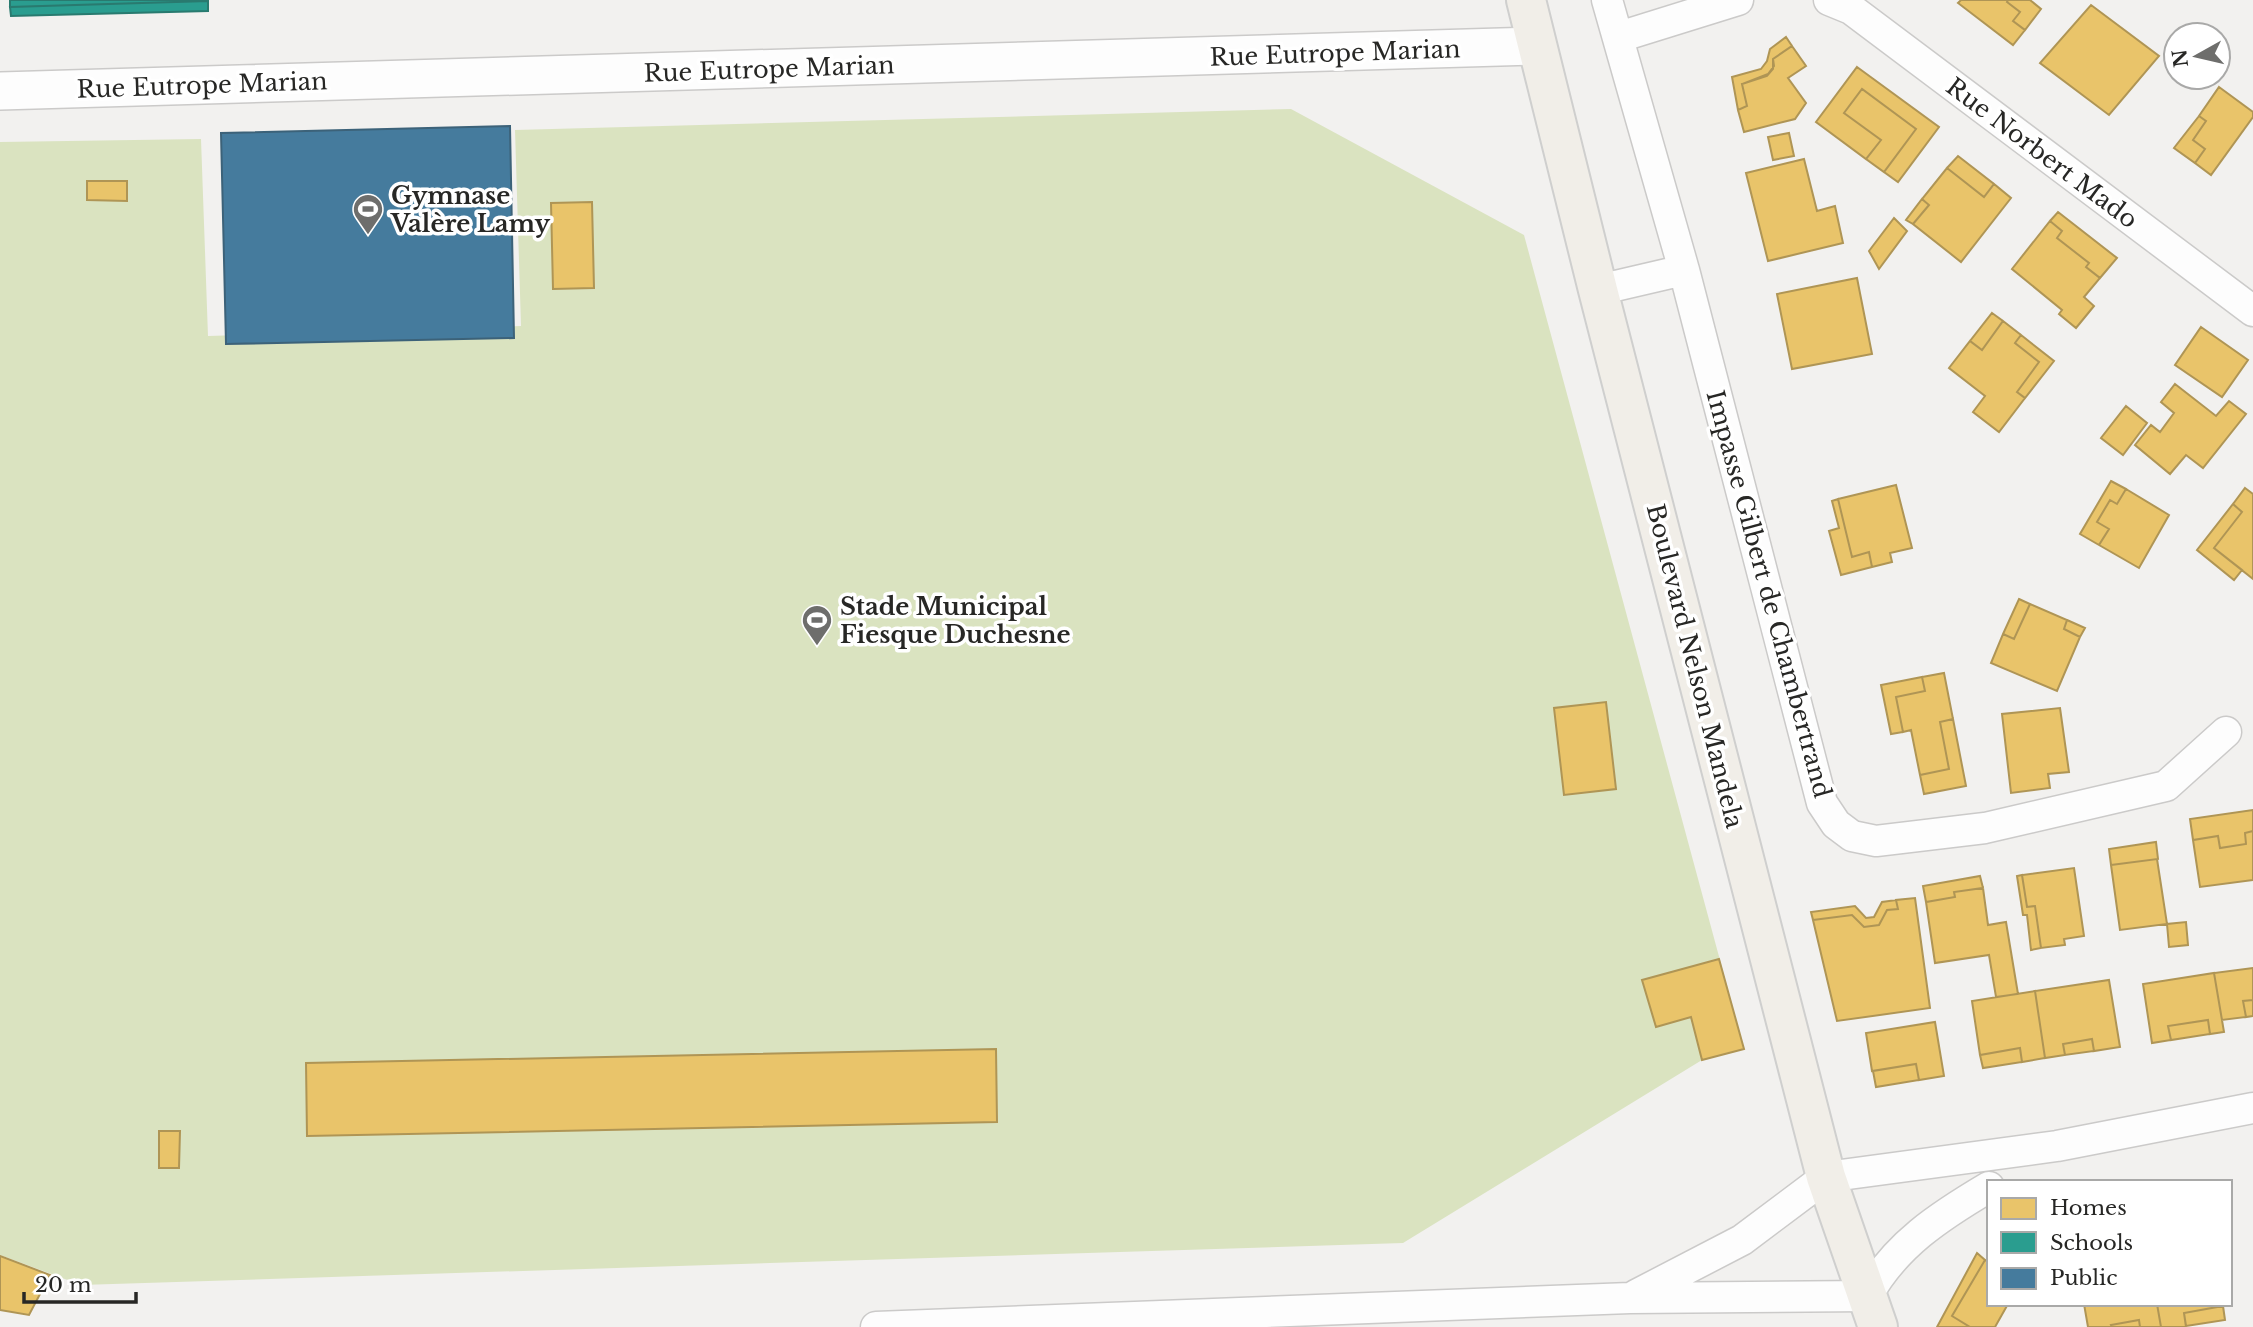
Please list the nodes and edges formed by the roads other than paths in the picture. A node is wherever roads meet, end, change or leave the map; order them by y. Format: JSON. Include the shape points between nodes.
{"nodes":[{"id":1,"x":1526,"y":0,"type":"edge"},
{"id":2,"x":1607,"y":0,"type":"edge"},
{"id":3,"x":1738,"y":0,"type":"edge"},
{"id":4,"x":1829,"y":0,"type":"edge"},
{"id":5,"x":1619,"y":37,"type":"junction"},
{"id":6,"x":1537,"y":46,"type":"junction"},
{"id":7,"x":0,"y":91,"type":"edge"},
{"id":8,"x":1684,"y":270,"type":"junction"},
{"id":9,"x":1598,"y":290,"type":"junction"},
{"id":10,"x":2253,"y":311,"type":"edge"},
{"id":11,"x":2226,"y":732,"type":"dead end"},
{"id":12,"x":2253,"y":1108,"type":"edge"},
{"id":13,"x":2057,"y":1146,"type":"junction"},
{"id":14,"x":1826,"y":1177,"type":"junction"},
{"id":15,"x":2000,"y":1180,"type":"edge"},
{"id":16,"x":1987,"y":1188,"type":"edge"},
{"id":17,"x":1630,"y":1298,"type":"junction"},
{"id":18,"x":1872,"y":1311,"type":"edge"},
{"id":19,"x":1179,"y":1321,"type":"edge"},
{"id":20,"x":876,"y":1327,"type":"edge"}],
"edges":[{"from":1,"to":6,"type":"main road","name":"Boulevard Nelson Mandela"},
{"from":2,"to":5,"type":"street","name":"Impasse Gilbert de Chambertrand"},
{"from":3,"to":5,"type":"street"},
{"from":4,"to":10,"type":"street","name":"Rue Norbert Mado","via":[[1851,9]]},
{"from":5,"to":8,"type":"street","name":"Impasse Gilbert de Chambertrand"},
{"from":6,"to":7,"type":"street","name":"Rue Eutrope Marian"},
{"from":6,"to":9,"type":"main road","name":"Boulevard Nelson Mandela"},
{"from":8,"to":9,"type":"street"},
{"from":8,"to":11,"type":"street","name":"Impasse Gilbert de Chambertrand","via":[[1822,803],[1836,824],[1852,836],[1876,841],[1985,828],[2166,786]]},
{"from":9,"to":14,"type":"main road","name":"Boulevard Nelson Mandela"},
{"from":12,"to":13,"type":"street"},
{"from":13,"to":14,"type":"street"},
{"from":13,"to":15,"type":"street"},
{"from":14,"to":17,"type":"street","via":[[1742,1240]]},
{"from":14,"to":18,"type":"main road","name":"Boulevard Nelson Mandela"},
{"from":16,"to":18,"type":"street","via":[[1900,1249],[1879,1274]]},
{"from":17,"to":18,"type":"street"},
{"from":17,"to":19,"type":"street"},
{"from":19,"to":20,"type":"street"}]}
